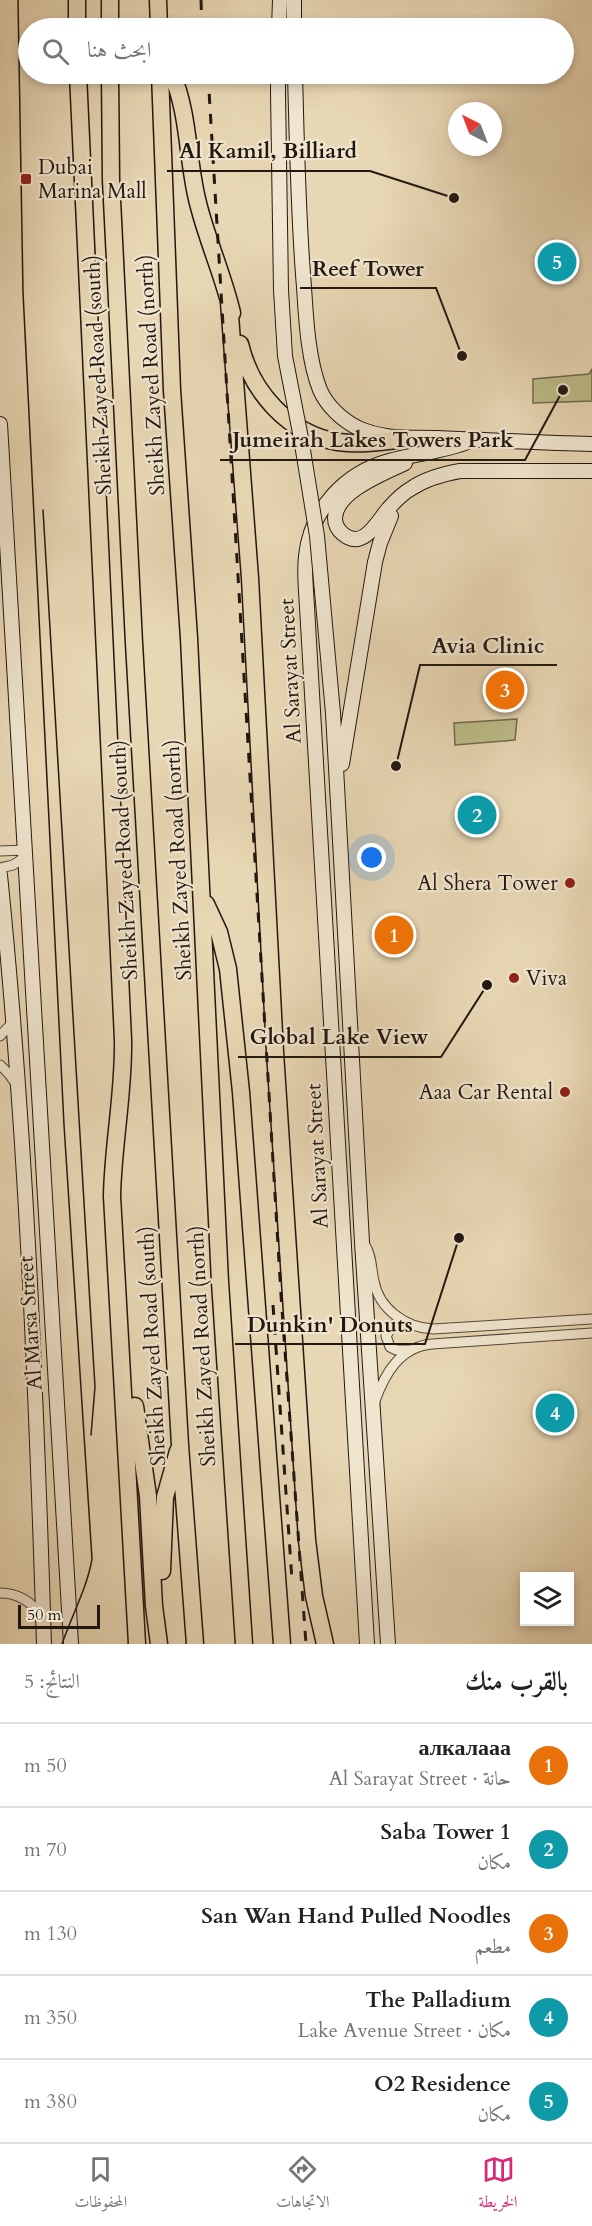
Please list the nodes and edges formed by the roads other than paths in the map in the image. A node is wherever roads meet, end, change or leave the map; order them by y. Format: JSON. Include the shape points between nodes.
{"nodes":[{"id":1,"x":77,"y":0,"type":"edge"},
{"id":2,"x":110,"y":0,"type":"edge"},
{"id":3,"x":159,"y":0,"type":"edge"},
{"id":4,"x":280,"y":0,"type":"edge"},
{"id":5,"x":294,"y":0,"type":"edge"},
{"id":6,"x":77,"y":18,"type":"edge"},
{"id":7,"x":110,"y":18,"type":"edge"},
{"id":8,"x":159,"y":18,"type":"edge"},
{"id":9,"x":279,"y":18,"type":"edge"},
{"id":10,"x":294,"y":18,"type":"edge"},
{"id":11,"x":78,"y":84,"type":"edge"},
{"id":12,"x":110,"y":84,"type":"edge"},
{"id":13,"x":160,"y":84,"type":"edge"},
{"id":14,"x":175,"y":84,"type":"edge"},
{"id":15,"x":278,"y":84,"type":"edge"},
{"id":16,"x":295,"y":84,"type":"edge"},
{"id":17,"x":230,"y":302,"type":"junction"},
{"id":18,"x":0,"y":424,"type":"edge"},
{"id":19,"x":402,"y":439,"type":"junction"},
{"id":20,"x":470,"y":441,"type":"junction"},
{"id":21,"x":592,"y":444,"type":"edge"},
{"id":22,"x":423,"y":454,"type":"junction"},
{"id":23,"x":592,"y":471,"type":"edge"},
{"id":24,"x":411,"y":488,"type":"junction"},
{"id":25,"x":337,"y":793,"type":"junction"},
{"id":26,"x":0,"y":851,"type":"edge"},
{"id":27,"x":25,"y":853,"type":"junction"},
{"id":28,"x":0,"y":868,"type":"edge"},
{"id":29,"x":0,"y":875,"type":"edge"},
{"id":30,"x":202,"y":898,"type":"junction"},
{"id":31,"x":2,"y":920,"type":"edge"},
{"id":32,"x":12,"y":1023,"type":"junction"},
{"id":33,"x":0,"y":1036,"type":"edge"},
{"id":34,"x":0,"y":1065,"type":"edge"},
{"id":35,"x":18,"y":1087,"type":"junction"},
{"id":36,"x":359,"y":1174,"type":"junction"},
{"id":37,"x":340,"y":1176,"type":"junction"},
{"id":38,"x":362,"y":1242,"type":"junction"},
{"id":39,"x":592,"y":1319,"type":"edge"},
{"id":40,"x":410,"y":1325,"type":"junction"},
{"id":41,"x":592,"y":1333,"type":"edge"},
{"id":42,"x":410,"y":1350,"type":"junction"},
{"id":43,"x":123,"y":1365,"type":"junction"},
{"id":44,"x":372,"y":1409,"type":"junction"},
{"id":45,"x":180,"y":1445,"type":"junction"},
{"id":46,"x":0,"y":1593,"type":"edge"},
{"id":47,"x":44,"y":1619,"type":"junction"},
{"id":48,"x":44,"y":1644,"type":"edge"},
{"id":49,"x":71,"y":1644,"type":"edge"},
{"id":50,"x":137,"y":1644,"type":"edge"},
{"id":51,"x":159,"y":1644,"type":"edge"},
{"id":52,"x":165,"y":1644,"type":"edge"},
{"id":53,"x":195,"y":1644,"type":"edge"},
{"id":54,"x":244,"y":1644,"type":"edge"},
{"id":55,"x":282,"y":1644,"type":"edge"},
{"id":56,"x":325,"y":1644,"type":"edge"},
{"id":57,"x":367,"y":1644,"type":"edge"},
{"id":58,"x":388,"y":1644,"type":"edge"}],
"edges":[{"from":1,"to":6,"type":"highway"},
{"from":2,"to":7,"type":"highway"},
{"from":3,"to":8,"type":"highway"},
{"from":4,"to":9,"type":"main road"},
{"from":5,"to":10,"type":"main road"},
{"from":11,"to":43,"type":"highway","via":[[123,1040],[112,1196]]},
{"from":12,"to":45,"type":"highway","name":"Sheikh Zayed Road (south)","via":[[111,180],[134,643]]},
{"from":13,"to":30,"type":"highway","name":"Sheikh Zayed Road (north)","via":[[172,390]]},
{"from":14,"to":17,"type":"highway","via":[[183,106],[201,217]]},
{"from":15,"to":25,"type":"main road","name":"Al Sarayat Street","bridge":true,"via":[[285,356],[317,536]]},
{"from":16,"to":19,"type":"main road","name":"Al Sarayat Street","via":[[300,241],[315,376],[330,406],[342,418],[373,433]]},
{"from":17,"to":19,"type":"highway","via":[[252,378],[266,400],[285,418],[331,440],[359,443]]},
{"from":17,"to":56,"type":"highway","via":[[308,1540],[314,1596]]},
{"from":18,"to":27,"type":"main road","name":"Al Marsa Street"},
{"from":19,"to":20,"type":"main road","name":"Al Sarayat Street"},
{"from":20,"to":21,"type":"main road","name":"Al Sarayat Street"},
{"from":20,"to":22,"type":"main road","name":"Al Sarayat Street"},
{"from":22,"to":24,"type":"main road","via":[[356,489],[335,515],[338,528],[347,537],[366,536]]},
{"from":22,"to":37,"type":"main road","name":"Al Sarayat Street","via":[[373,466],[340,488],[317,519],[306,556]]},
{"from":23,"to":24,"type":"main road","via":[[459,471]]},
{"from":24,"to":25,"type":"main road","name":"Al Sarayat Street","via":[[380,543]]},
{"from":25,"to":36,"type":"main road","name":"Al Sarayat Street"},
{"from":26,"to":27,"type":"street"},
{"from":27,"to":28,"type":"street","via":[[13,865]]},
{"from":27,"to":49,"type":"main road","name":"Al Marsa Street"},
{"from":29,"to":31,"type":"main road","name":"Al Marsa Street"},
{"from":30,"to":54,"type":"highway","name":"Sheikh Zayed Road (north)","via":[[220,1282]]},
{"from":30,"to":55,"type":"highway","via":[[219,932],[228,969],[241,1092]]},
{"from":31,"to":32,"type":"main road","name":"Al Marsa Street"},
{"from":32,"to":33,"type":"street"},
{"from":32,"to":35,"type":"main road","name":"Al Marsa Street"},
{"from":34,"to":35,"type":"street"},
{"from":35,"to":47,"type":"main road","name":"Al Marsa Street","via":[[33,1314]]},
{"from":36,"to":37,"type":"main road"},
{"from":36,"to":38,"type":"main road","name":"Al Sarayat Street"},
{"from":37,"to":57,"type":"main road","name":"Al Sarayat Street"},
{"from":38,"to":40,"type":"street","via":[[370,1254],[380,1298]]},
{"from":38,"to":44,"type":"main road","name":"Al Sarayat Street"},
{"from":39,"to":40,"type":"street","via":[[433,1329]]},
{"from":40,"to":42,"type":"street","via":[[393,1325],[386,1336],[390,1347]]},
{"from":41,"to":42,"type":"street","via":[[432,1344]]},
{"from":42,"to":44,"type":"street","via":[[384,1377]]},
{"from":43,"to":50,"type":"highway"},
{"from":43,"to":51,"type":"highway","via":[[134,1399],[145,1475]]},
{"from":44,"to":58,"type":"main road","name":"Al Sarayat Street"},
{"from":45,"to":52,"type":"highway","via":[[168,1478],[163,1516]]},
{"from":45,"to":53,"type":"highway","name":"Sheikh Zayed Road (south)"},
{"from":46,"to":47,"type":"street","via":[[19,1596]]},
{"from":47,"to":48,"type":"main road","name":"Al Marsa Street"}]}
